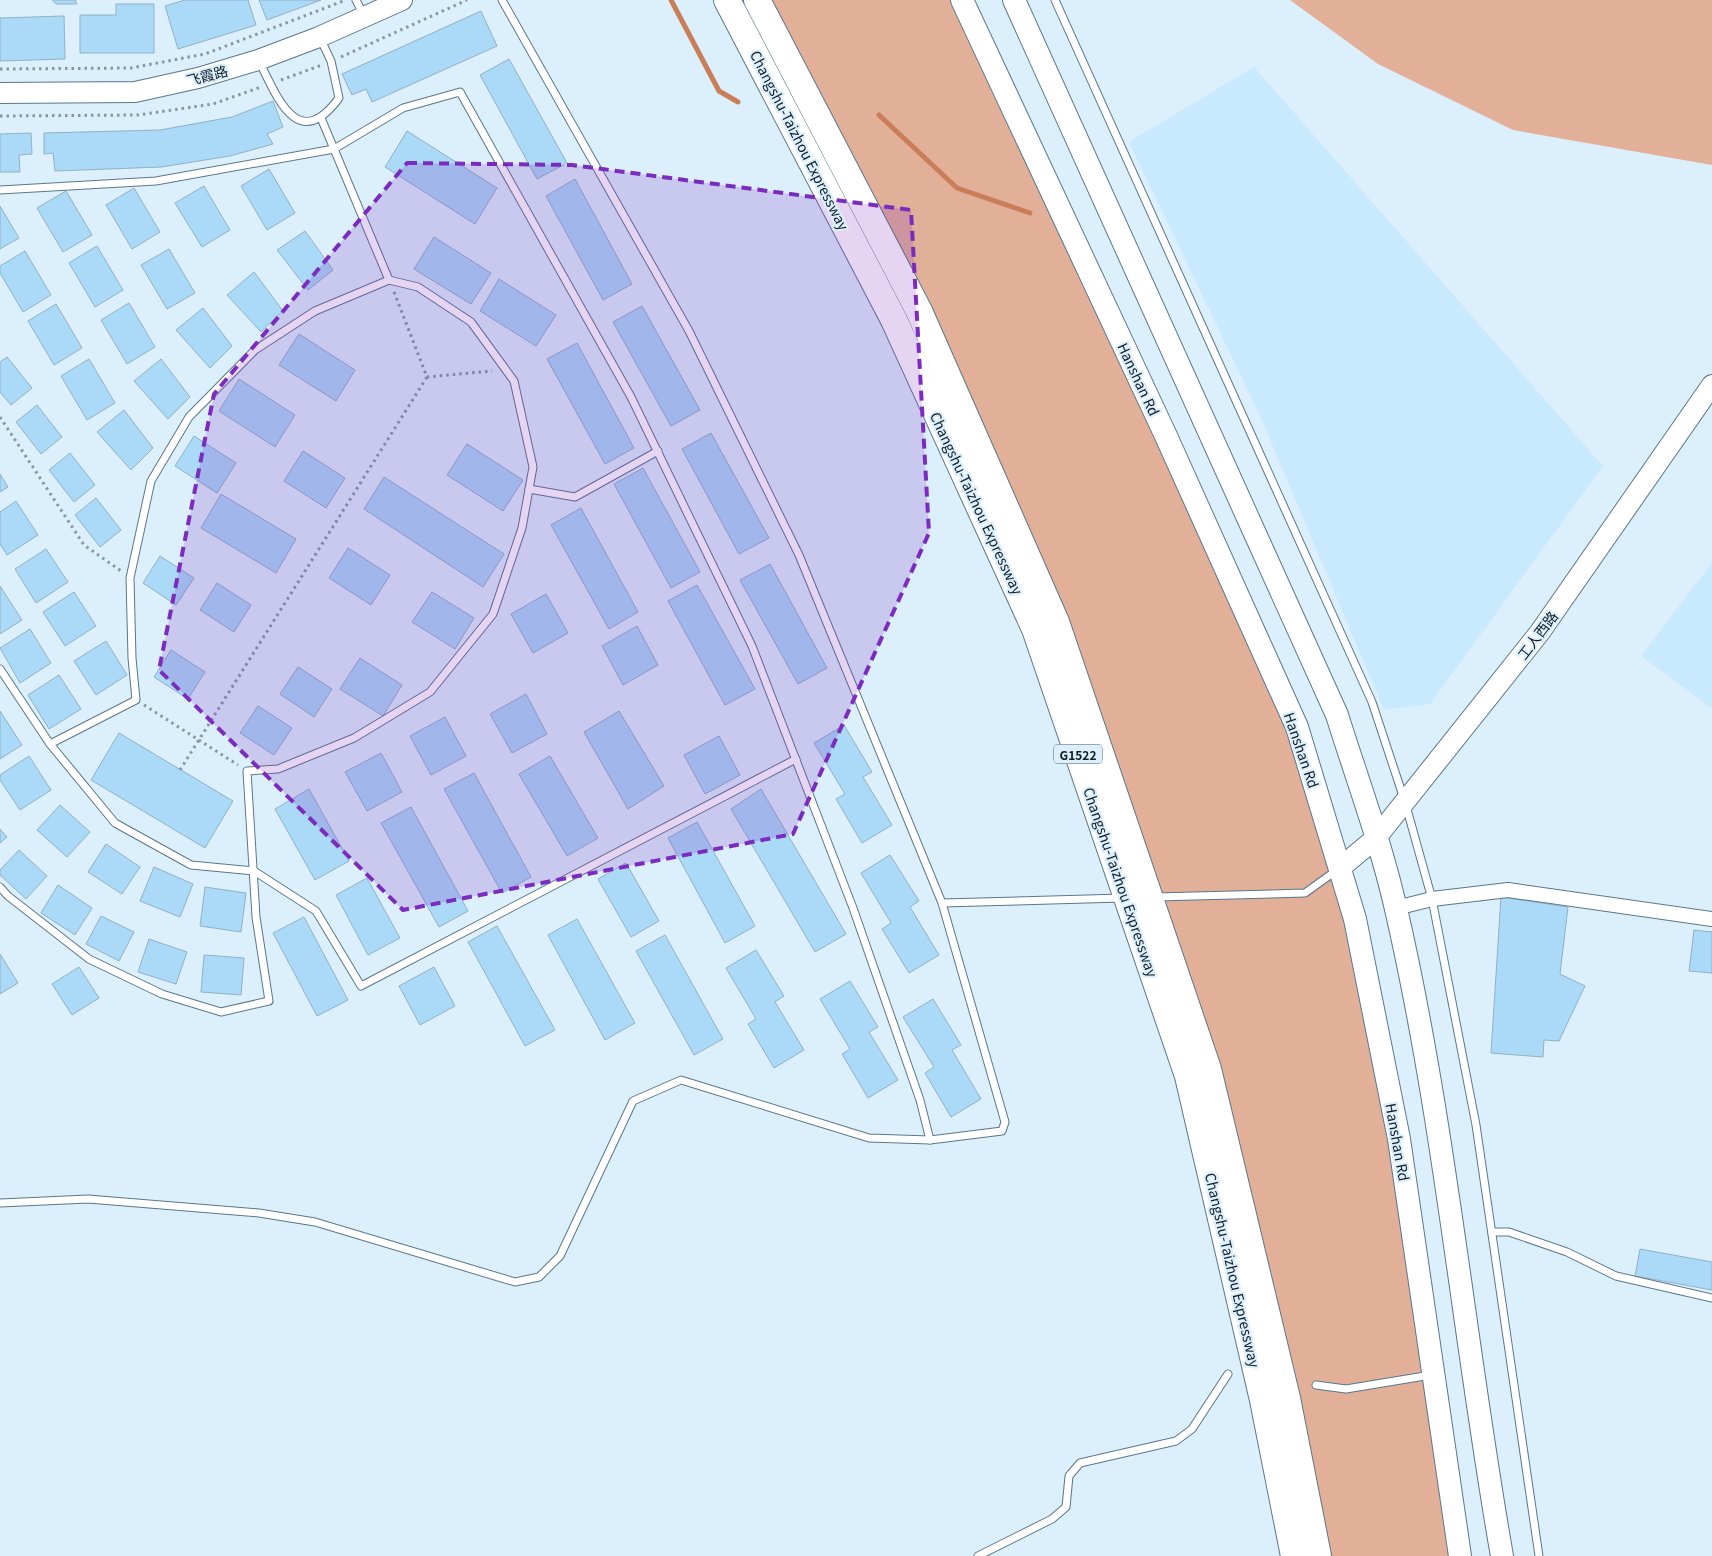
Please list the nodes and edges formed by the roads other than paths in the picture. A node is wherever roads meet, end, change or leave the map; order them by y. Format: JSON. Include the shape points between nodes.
{"nodes":[{"id":1,"x":402,"y":0,"type":"edge"},
{"id":2,"x":502,"y":0,"type":"edge"},
{"id":3,"x":727,"y":0,"type":"edge"},
{"id":4,"x":756,"y":0,"type":"edge"},
{"id":5,"x":962,"y":0,"type":"edge"},
{"id":6,"x":1014,"y":0,"type":"edge"},
{"id":7,"x":1055,"y":0,"type":"edge"},
{"id":8,"x":360,"y":8,"type":"edge"},
{"id":9,"x":319,"y":37,"type":"junction"},
{"id":10,"x":258,"y":60,"type":"junction"},
{"id":11,"x":0,"y":93,"type":"edge"},
{"id":12,"x":321,"y":118,"type":"junction"},
{"id":13,"x":334,"y":149,"type":"junction"},
{"id":14,"x":0,"y":190,"type":"edge"},
{"id":15,"x":389,"y":280,"type":"junction"},
{"id":16,"x":1712,"y":385,"type":"edge"},
{"id":17,"x":658,"y":451,"type":"junction"},
{"id":18,"x":529,"y":489,"type":"junction"},
{"id":19,"x":0,"y":669,"type":"edge"},
{"id":20,"x":50,"y":744,"type":"junction"},
{"id":21,"x":796,"y":759,"type":"junction"},
{"id":22,"x":1405,"y":802,"type":"junction"},
{"id":23,"x":1376,"y":838,"type":"junction"},
{"id":24,"x":1340,"y":868,"type":"junction"},
{"id":25,"x":254,"y":870,"type":"junction"},
{"id":26,"x":0,"y":887,"type":"edge"},
{"id":27,"x":1432,"y":899,"type":"junction"},
{"id":28,"x":942,"y":903,"type":"junction"},
{"id":29,"x":1396,"y":908,"type":"junction"},
{"id":30,"x":1712,"y":919,"type":"edge"},
{"id":31,"x":930,"y":1140,"type":"junction"},
{"id":32,"x":0,"y":1203,"type":"edge"},
{"id":33,"x":1492,"y":1232,"type":"junction"},
{"id":34,"x":1712,"y":1298,"type":"edge"},
{"id":35,"x":1228,"y":1374,"type":"dead end"},
{"id":36,"x":1434,"y":1375,"type":"junction"},
{"id":37,"x":1316,"y":1386,"type":"dead end"},
{"id":38,"x":978,"y":1556,"type":"edge"},
{"id":39,"x":1294,"y":1556,"type":"edge"},
{"id":40,"x":1318,"y":1556,"type":"edge"},
{"id":41,"x":1460,"y":1556,"type":"edge"},
{"id":42,"x":1502,"y":1556,"type":"edge"},
{"id":43,"x":1539,"y":1556,"type":"edge"}],
"edges":[{"from":1,"to":8,"type":"main road","name":"飞霞路"},
{"from":2,"to":28,"type":"lane","via":[[688,331],[799,555]]},
{"from":3,"to":39,"type":"highway","name":"Changshu-Taizhou Expressway","number":"G1522","via":[[894,320],[1035,629],[1188,1076],[1263,1400]]},
{"from":4,"to":40,"type":"highway","name":"Changshu-Taizhou Expressway","number":"G1522","via":[[919,311],[1056,622],[1208,1069],[1287,1398]]},
{"from":5,"to":24,"type":"main road","name":"Hanshan Rd","via":[[1162,427],[1297,727]]},
{"from":6,"to":23,"type":"main road","via":[[1337,715]]},
{"from":7,"to":22,"type":"lane","via":[[1372,702]]},
{"from":8,"to":9,"type":"main road","name":"飞霞路"},
{"from":9,"to":10,"type":"main road","name":"飞霞路"},
{"from":9,"to":12,"type":"lane","via":[[331,61],[339,98]]},
{"from":10,"to":11,"type":"main road","name":"飞霞路","via":[[134,92]]},
{"from":10,"to":12,"type":"lane","via":[[291,116],[304,121]]},
{"from":12,"to":13,"type":"lane"},
{"from":13,"to":14,"type":"lane","via":[[156,181]]},
{"from":13,"to":15,"type":"lane"},
{"from":13,"to":17,"type":"lane","via":[[403,108],[460,92]]},
{"from":15,"to":18,"type":"lane","via":[[418,287],[471,322],[514,381],[533,467]]},
{"from":15,"to":20,"type":"lane","via":[[315,311],[255,350],[189,417],[151,481],[130,578],[136,700]]},
{"from":16,"to":22,"type":"main road","name":"工人西路","via":[[1540,632]]},
{"from":17,"to":18,"type":"lane","via":[[575,497]]},
{"from":17,"to":21,"type":"lane","via":[[752,646]]},
{"from":18,"to":25,"type":"lane","via":[[522,528],[493,614],[430,692],[354,738],[278,769],[247,771]]},
{"from":19,"to":20,"type":"lane"},
{"from":20,"to":25,"type":"lane","via":[[115,823],[191,865]]},
{"from":21,"to":25,"type":"lane","via":[[361,986],[316,910]]},
{"from":21,"to":31,"type":"lane","via":[[856,918],[920,1100]]},
{"from":22,"to":23,"type":"main road","name":"工人西路"},
{"from":22,"to":27,"type":"lane"},
{"from":23,"to":24,"type":"main road","name":"工人西路"},
{"from":23,"to":29,"type":"main road"},
{"from":24,"to":28,"type":"lane","via":[[1305,893]]},
{"from":24,"to":36,"type":"main road","name":"Hanshan Rd","via":[[1355,919],[1399,1139]]},
{"from":25,"to":26,"type":"lane","via":[[256,917],[269,1001],[221,1012],[162,994],[89,958]]},
{"from":27,"to":29,"type":"street"},
{"from":27,"to":30,"type":"street","via":[[1508,890]]},
{"from":27,"to":33,"type":"lane","via":[[1476,1125]]},
{"from":28,"to":31,"type":"lane","via":[[1005,1122],[1002,1131]]},
{"from":29,"to":42,"type":"main road","via":[[1440,1131]]},
{"from":31,"to":32,"type":"lane","via":[[869,1138],[681,1080],[634,1101],[560,1256],[539,1277],[515,1282],[315,1222],[259,1213],[88,1199]]},
{"from":33,"to":34,"type":"lane","via":[[1509,1232],[1567,1252],[1616,1276]]},
{"from":33,"to":43,"type":"lane"},
{"from":35,"to":38,"type":"lane","via":[[1192,1430],[1176,1441],[1080,1463],[1069,1476],[1066,1507],[1052,1519]]},
{"from":36,"to":37,"type":"lane","via":[[1346,1389]]},
{"from":36,"to":41,"type":"main road","name":"Hanshan Rd"}]}
